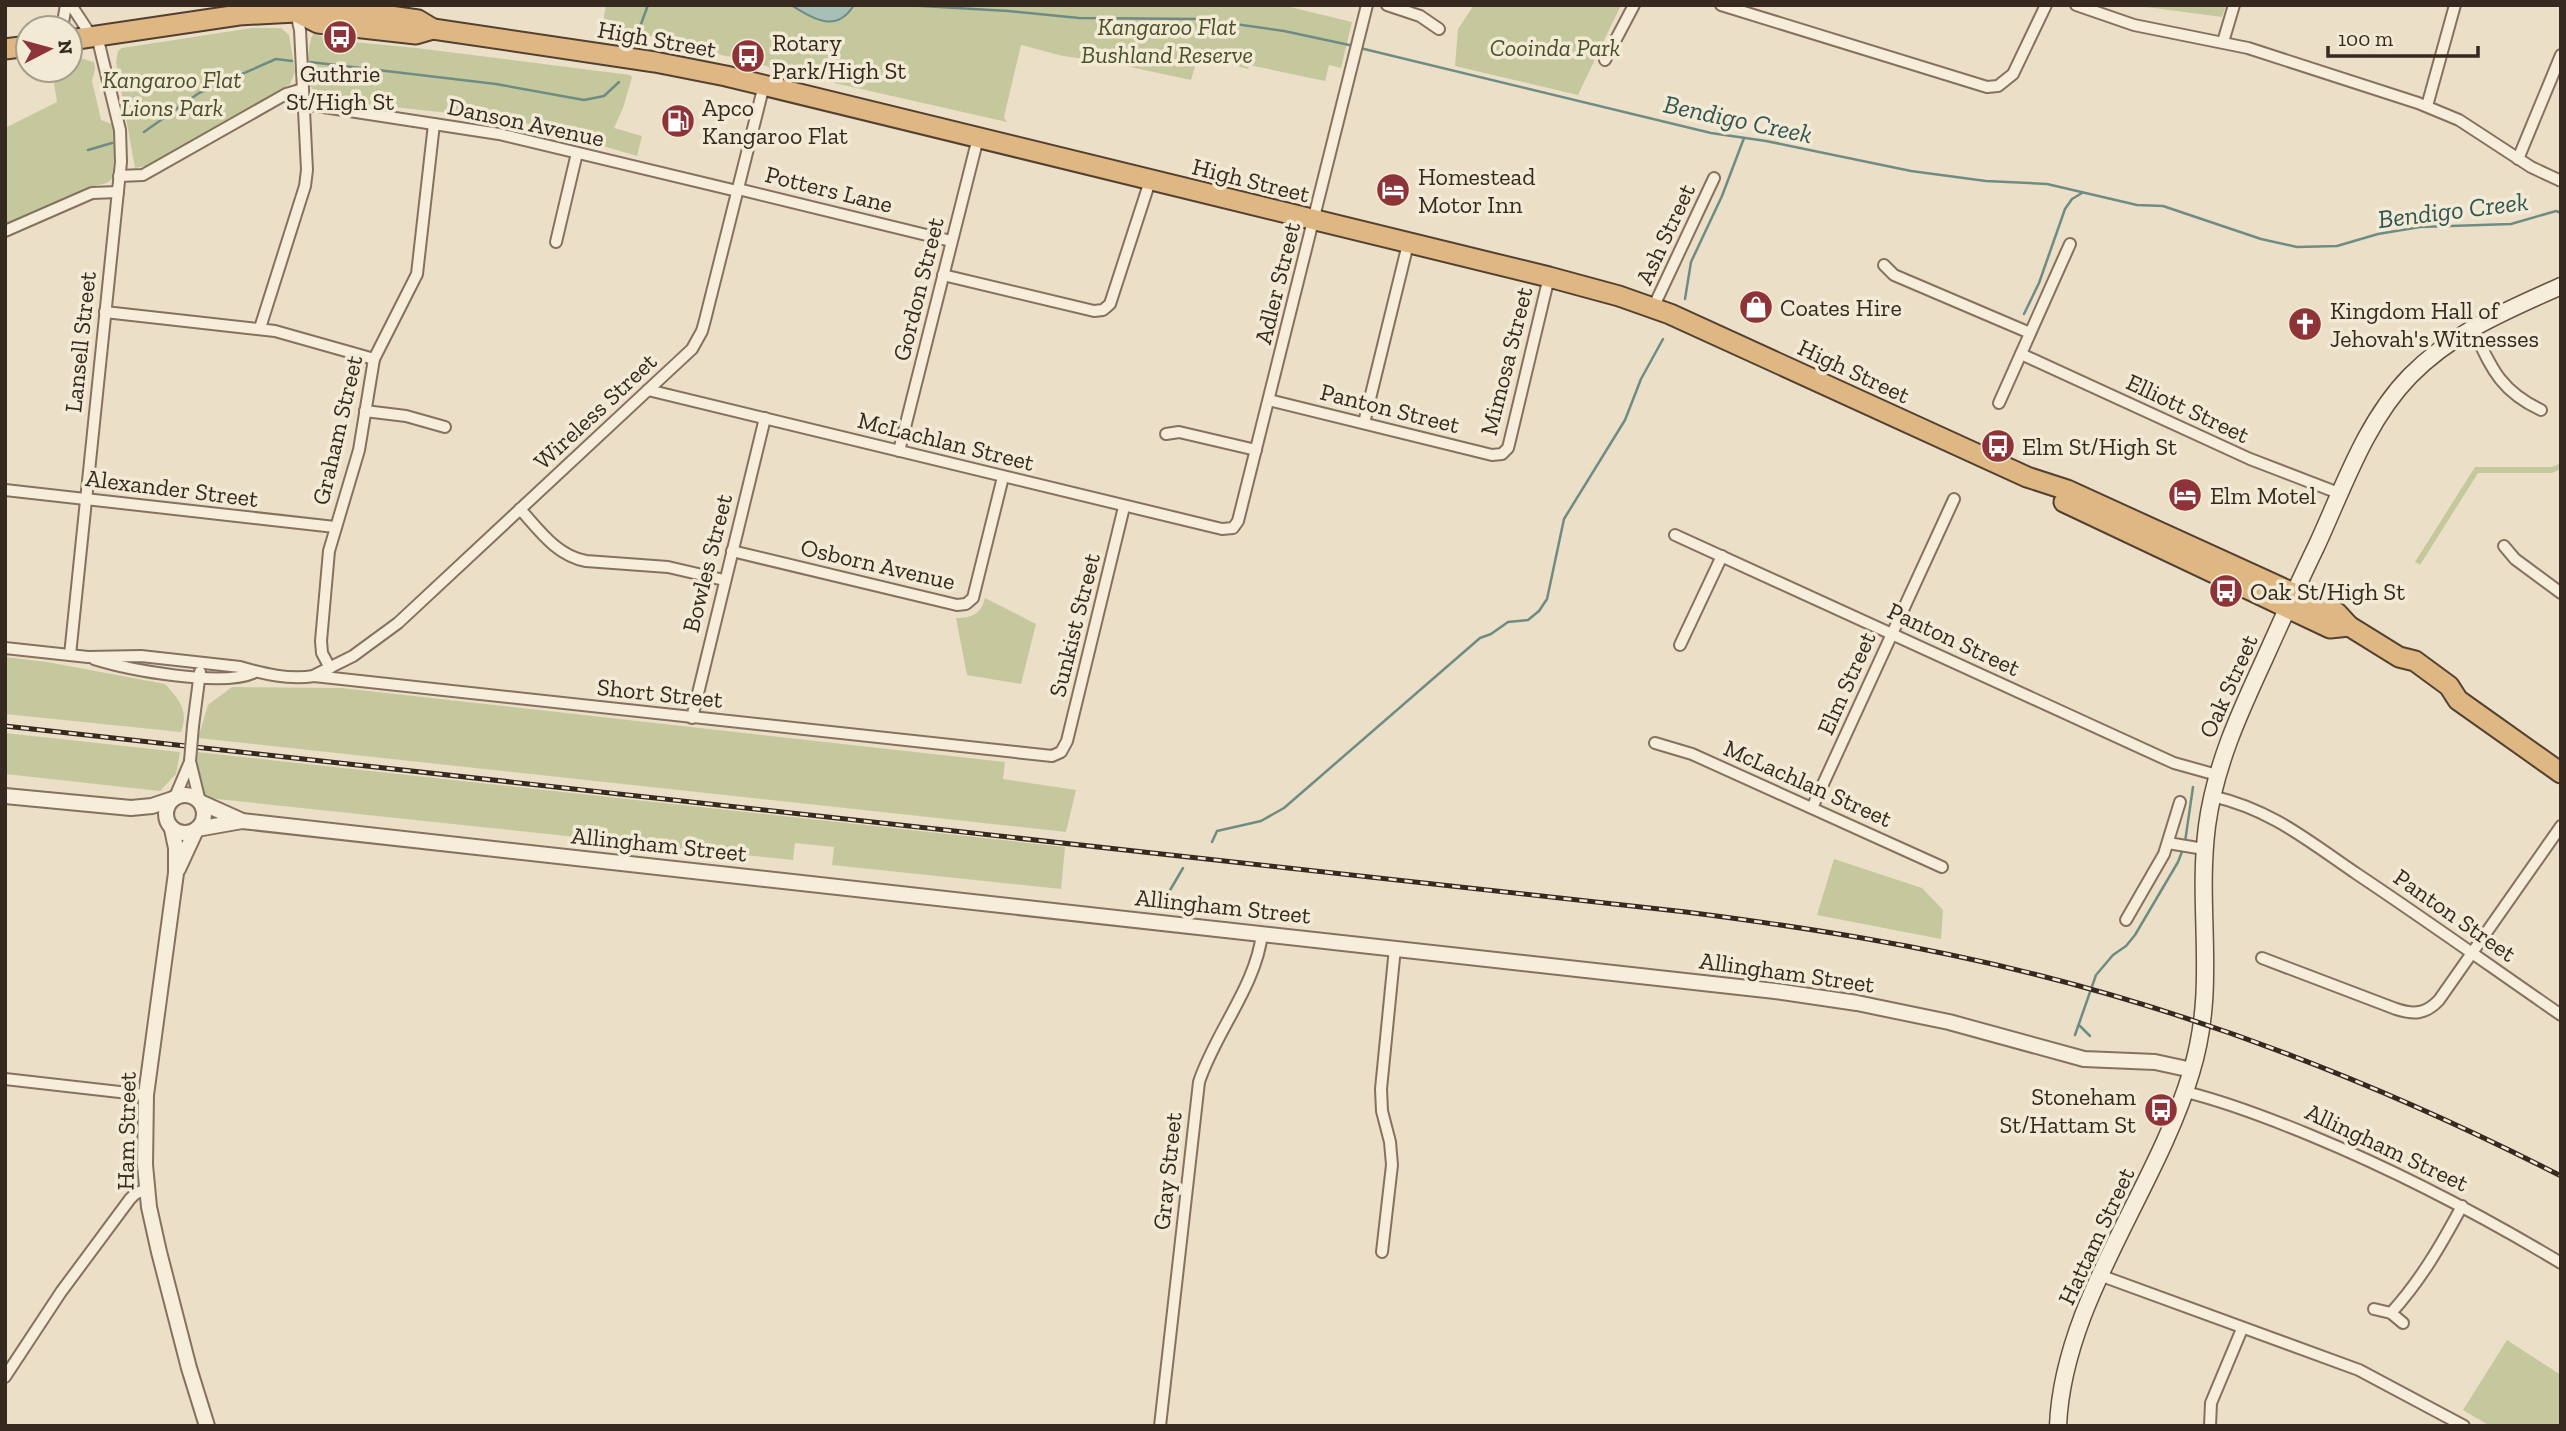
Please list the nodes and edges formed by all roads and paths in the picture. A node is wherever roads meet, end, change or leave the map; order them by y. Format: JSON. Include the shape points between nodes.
{"nodes":[{"id":1,"x":69,"y":5,"type":"edge"},
{"id":2,"x":1367,"y":5,"type":"edge"},
{"id":3,"x":1387,"y":5,"type":"edge"},
{"id":4,"x":1634,"y":5,"type":"edge"},
{"id":5,"x":1721,"y":5,"type":"edge"},
{"id":6,"x":2046,"y":5,"type":"edge"},
{"id":7,"x":2076,"y":5,"type":"edge"},
{"id":8,"x":2234,"y":5,"type":"edge"},
{"id":9,"x":2455,"y":5,"type":"edge"},
{"id":10,"x":296,"y":7,"type":"edge"},
{"id":11,"x":1438,"y":29,"type":"dead end"},
{"id":12,"x":94,"y":37,"type":"junction"},
{"id":13,"x":84,"y":38,"type":"edge"},
{"id":14,"x":2223,"y":42,"type":"junction"},
{"id":15,"x":2561,"y":55,"type":"edge"},
{"id":16,"x":1605,"y":60,"type":"dead end"},
{"id":17,"x":764,"y":85,"type":"junction"},
{"id":18,"x":303,"y":89,"type":"junction"},
{"id":19,"x":304,"y":104,"type":"junction"},
{"id":20,"x":2427,"y":106,"type":"junction"},
{"id":21,"x":434,"y":124,"type":"junction"},
{"id":22,"x":978,"y":138,"type":"junction"},
{"id":23,"x":578,"y":153,"type":"junction"},
{"id":24,"x":2518,"y":159,"type":"junction"},
{"id":25,"x":120,"y":176,"type":"junction"},
{"id":26,"x":1714,"y":178,"type":"dead end"},
{"id":27,"x":1150,"y":181,"type":"junction"},
{"id":28,"x":2561,"y":181,"type":"edge"},
{"id":29,"x":737,"y":190,"type":"junction"},
{"id":30,"x":118,"y":192,"type":"junction"},
{"id":31,"x":1314,"y":221,"type":"junction"},
{"id":32,"x":5,"y":231,"type":"edge"},
{"id":33,"x":951,"y":241,"type":"junction"},
{"id":34,"x":556,"y":242,"type":"dead end"},
{"id":35,"x":1408,"y":243,"type":"junction"},
{"id":36,"x":2070,"y":244,"type":"dead end"},
{"id":37,"x":1884,"y":265,"type":"dead end"},
{"id":38,"x":943,"y":275,"type":"junction"},
{"id":39,"x":1549,"y":277,"type":"junction"},
{"id":40,"x":2561,"y":288,"type":"edge"},
{"id":41,"x":1653,"y":308,"type":"junction"},
{"id":42,"x":105,"y":312,"type":"junction"},
{"id":43,"x":2472,"y":327,"type":"junction"},
{"id":44,"x":260,"y":328,"type":"junction"},
{"id":45,"x":2030,"y":333,"type":"junction"},
{"id":46,"x":2021,"y":354,"type":"junction"},
{"id":47,"x":374,"y":359,"type":"junction"},
{"id":48,"x":648,"y":390,"type":"junction"},
{"id":49,"x":1269,"y":400,"type":"junction"},
{"id":50,"x":1999,"y":403,"type":"dead end"},
{"id":51,"x":2541,"y":410,"type":"dead end"},
{"id":52,"x":365,"y":411,"type":"junction"},
{"id":53,"x":765,"y":418,"type":"junction"},
{"id":54,"x":1364,"y":423,"type":"junction"},
{"id":55,"x":445,"y":427,"type":"dead end"},
{"id":56,"x":1166,"y":434,"type":"dead end"},
{"id":57,"x":1256,"y":450,"type":"junction"},
{"id":58,"x":899,"y":451,"type":"junction"},
{"id":59,"x":1502,"y":454,"type":"joint"},
{"id":60,"x":1003,"y":477,"type":"junction"},
{"id":61,"x":5,"y":490,"type":"edge"},
{"id":62,"x":2340,"y":494,"type":"junction"},
{"id":63,"x":86,"y":499,"type":"junction"},
{"id":64,"x":1954,"y":499,"type":"dead end"},
{"id":65,"x":1124,"y":507,"type":"junction"},
{"id":66,"x":520,"y":509,"type":"junction"},
{"id":67,"x":335,"y":527,"type":"junction"},
{"id":68,"x":1234,"y":528,"type":"joint"},
{"id":69,"x":1675,"y":536,"type":"dead end"},
{"id":70,"x":2504,"y":546,"type":"dead end"},
{"id":71,"x":732,"y":551,"type":"junction"},
{"id":72,"x":1722,"y":556,"type":"junction"},
{"id":73,"x":724,"y":580,"type":"junction"},
{"id":74,"x":2559,"y":588,"type":"edge"},
{"id":75,"x":2291,"y":602,"type":"junction"},
{"id":76,"x":1891,"y":634,"type":"junction"},
{"id":77,"x":1680,"y":645,"type":"dead end"},
{"id":78,"x":5,"y":648,"type":"edge"},
{"id":79,"x":70,"y":655,"type":"junction"},
{"id":80,"x":88,"y":657,"type":"junction"},
{"id":81,"x":201,"y":662,"type":"junction"},
{"id":82,"x":330,"y":668,"type":"junction"},
{"id":83,"x":253,"y":673,"type":"junction"},
{"id":84,"x":314,"y":676,"type":"junction"},
{"id":85,"x":199,"y":677,"type":"junction"},
{"id":86,"x":692,"y":718,"type":"junction"},
{"id":87,"x":1656,"y":743,"type":"dead end"},
{"id":88,"x":1061,"y":752,"type":"joint"},
{"id":89,"x":190,"y":761,"type":"junction"},
{"id":90,"x":2561,"y":773,"type":"edge"},
{"id":91,"x":2217,"y":775,"type":"junction"},
{"id":92,"x":5,"y":796,"type":"edge"},
{"id":93,"x":2212,"y":796,"type":"junction"},
{"id":94,"x":174,"y":798,"type":"junction"},
{"id":95,"x":2180,"y":802,"type":"dead end"},
{"id":96,"x":201,"y":803,"type":"junction"},
{"id":97,"x":131,"y":808,"type":"junction"},
{"id":98,"x":1812,"y":808,"type":"junction"},
{"id":99,"x":242,"y":821,"type":"junction"},
{"id":100,"x":171,"y":826,"type":"junction"},
{"id":101,"x":2561,"y":826,"type":"edge"},
{"id":102,"x":197,"y":830,"type":"junction"},
{"id":103,"x":2168,"y":843,"type":"junction"},
{"id":104,"x":2204,"y":849,"type":"junction"},
{"id":105,"x":1942,"y":867,"type":"dead end"},
{"id":106,"x":176,"y":873,"type":"junction"},
{"id":107,"x":2126,"y":920,"type":"dead end"},
{"id":108,"x":1262,"y":933,"type":"junction"},
{"id":109,"x":1395,"y":948,"type":"junction"},
{"id":110,"x":2472,"y":951,"type":"junction"},
{"id":111,"x":2262,"y":958,"type":"dead end"},
{"id":112,"x":2561,"y":1015,"type":"edge"},
{"id":113,"x":2193,"y":1070,"type":"junction"},
{"id":114,"x":5,"y":1079,"type":"edge"},
{"id":115,"x":2186,"y":1092,"type":"junction"},
{"id":116,"x":146,"y":1095,"type":"junction"},
{"id":117,"x":146,"y":1189,"type":"junction"},
{"id":118,"x":2462,"y":1206,"type":"junction"},
{"id":119,"x":1382,"y":1252,"type":"dead end"},
{"id":120,"x":2561,"y":1263,"type":"edge"},
{"id":121,"x":2102,"y":1276,"type":"junction"},
{"id":122,"x":2374,"y":1309,"type":"dead end"},
{"id":123,"x":2391,"y":1313,"type":"junction"},
{"id":124,"x":2403,"y":1323,"type":"dead end"},
{"id":125,"x":2242,"y":1329,"type":"junction"},
{"id":126,"x":5,"y":1377,"type":"edge"},
{"id":127,"x":206,"y":1426,"type":"edge"},
{"id":128,"x":1160,"y":1426,"type":"edge"},
{"id":129,"x":2058,"y":1426,"type":"edge"},
{"id":130,"x":2210,"y":1426,"type":"edge"},
{"id":131,"x":2463,"y":1426,"type":"edge"}],
"edges":[{"from":1,"to":12,"type":"street","name":"Lansell Street"},
{"from":2,"to":31,"type":"street","name":"Adler Street"},
{"from":3,"to":11,"type":"street","via":[[1420,16]]},
{"from":4,"to":16,"type":"street"},
{"from":5,"to":6,"type":"street","via":[[1987,87],[1998,86],[2013,74]]},
{"from":7,"to":14,"type":"street","via":[[2134,26]]},
{"from":8,"to":14,"type":"street"},
{"from":9,"to":20,"type":"street"},
{"from":10,"to":12,"type":"highway","name":"High Street"},
{"from":10,"to":17,"type":"highway","name":"High Street","via":[[318,23],[416,34],[433,29],[655,62]]},
{"from":10,"to":18,"type":"street"},
{"from":12,"to":13,"type":"highway","name":"High Street"},
{"from":12,"to":25,"type":"street","name":"Lansell Street","via":[[120,130]]},
{"from":14,"to":20,"type":"street"},
{"from":15,"to":24,"type":"street"},
{"from":17,"to":22,"type":"highway","name":"High Street"},
{"from":17,"to":29,"type":"street","name":"Wireless Street"},
{"from":18,"to":19,"type":"street"},
{"from":18,"to":25,"type":"street","via":[[143,175]]},
{"from":19,"to":21,"type":"street","name":"Danson Avenue"},
{"from":19,"to":44,"type":"street","via":[[306,179]]},
{"from":20,"to":24,"type":"street"},
{"from":21,"to":23,"type":"street","name":"Danson Avenue"},
{"from":21,"to":47,"type":"street","name":"Graham Street","via":[[417,274]]},
{"from":22,"to":27,"type":"highway","name":"High Street"},
{"from":22,"to":33,"type":"street","name":"Gordon Street"},
{"from":23,"to":29,"type":"street","name":"Danson Avenue"},
{"from":23,"to":34,"type":"street"},
{"from":24,"to":28,"type":"street"},
{"from":25,"to":30,"type":"street","name":"Lansell Street"},
{"from":26,"to":41,"type":"street","name":"Ash Street"},
{"from":27,"to":31,"type":"highway","name":"High Street"},
{"from":27,"to":38,"type":"street","via":[[1110,304],[1103,310]]},
{"from":29,"to":33,"type":"street","name":"Potters Lane"},
{"from":29,"to":48,"type":"street","name":"Wireless Street","via":[[702,331],[692,349]]},
{"from":30,"to":32,"type":"street","via":[[84,196]]},
{"from":30,"to":42,"type":"street","name":"Lansell Street"},
{"from":31,"to":35,"type":"highway","name":"High Street"},
{"from":31,"to":49,"type":"street","name":"Adler Street"},
{"from":33,"to":38,"type":"street","name":"Gordon Street"},
{"from":35,"to":39,"type":"highway","name":"High Street"},
{"from":35,"to":54,"type":"street"},
{"from":36,"to":45,"type":"street"},
{"from":37,"to":45,"type":"street","via":[[1894,275]]},
{"from":38,"to":58,"type":"street","name":"Gordon Street"},
{"from":39,"to":41,"type":"highway","name":"High Street"},
{"from":39,"to":59,"type":"street","name":"Mimosa Street","via":[[1508,449]]},
{"from":40,"to":43,"type":"main road","name":"Oak Street"},
{"from":41,"to":75,"type":"highway","name":"High Street","via":[[2027,477],[2094,517]]},
{"from":42,"to":44,"type":"street"},
{"from":42,"to":63,"type":"street","name":"Lansell Street"},
{"from":43,"to":51,"type":"street","via":[[2498,379]]},
{"from":43,"to":62,"type":"main road","name":"Oak Street","via":[[2401,386],[2370,432]]},
{"from":44,"to":47,"type":"street"},
{"from":45,"to":46,"type":"street"},
{"from":46,"to":50,"type":"street"},
{"from":46,"to":62,"type":"street","name":"Elliott Street","via":[[2250,459]]},
{"from":47,"to":52,"type":"street","name":"Graham Street"},
{"from":48,"to":53,"type":"street","name":"McLachlan Street"},
{"from":48,"to":66,"type":"street","name":"Wireless Street"},
{"from":49,"to":54,"type":"street","name":"Panton Street"},
{"from":49,"to":57,"type":"street","name":"Adler Street"},
{"from":52,"to":55,"type":"street"},
{"from":52,"to":67,"type":"street","name":"Graham Street","via":[[359,450]]},
{"from":53,"to":58,"type":"street","name":"McLachlan Street"},
{"from":53,"to":71,"type":"street","name":"Bowles Street"},
{"from":54,"to":59,"type":"street","name":"Panton Street"},
{"from":56,"to":57,"type":"street","via":[[1179,432]]},
{"from":57,"to":68,"type":"street","name":"Adler Street"},
{"from":58,"to":60,"type":"street","name":"McLachlan Street"},
{"from":60,"to":65,"type":"street","name":"McLachlan Street"},
{"from":60,"to":71,"type":"street","name":"Osborn Avenue","via":[[973,598],[966,604]]},
{"from":61,"to":63,"type":"street","name":"Alexander Street"},
{"from":62,"to":75,"type":"main road","name":"Oak Street"},
{"from":63,"to":67,"type":"street","name":"Alexander Street"},
{"from":63,"to":79,"type":"street","name":"Lansell Street"},
{"from":64,"to":76,"type":"street","name":"Elm Street"},
{"from":65,"to":68,"type":"street","name":"McLachlan Street"},
{"from":65,"to":88,"type":"street","name":"Sunkist Street"},
{"from":66,"to":73,"type":"street","via":[[558,550],[573,558],[668,567]]},
{"from":66,"to":82,"type":"street","name":"Wireless Street","via":[[398,623]]},
{"from":67,"to":82,"type":"street","name":"Graham Street","via":[[321,641]]},
{"from":69,"to":72,"type":"street","name":"Panton Street"},
{"from":70,"to":74,"type":"street","via":[[2515,559]]},
{"from":71,"to":73,"type":"street","name":"Bowles Street"},
{"from":72,"to":76,"type":"street","name":"Panton Street"},
{"from":72,"to":77,"type":"street"},
{"from":73,"to":86,"type":"street","name":"Bowles Street"},
{"from":75,"to":90,"type":"highway","name":"High Street","via":[[2330,628],[2349,626],[2399,657],[2415,661],[2449,686],[2458,700]]},
{"from":75,"to":91,"type":"main road","name":"Oak Street","via":[[2238,717]]},
{"from":76,"to":91,"type":"street","name":"Panton Street","via":[[2174,763]]},
{"from":76,"to":98,"type":"street","name":"Elm Street"},
{"from":78,"to":79,"type":"street","name":"Short Street"},
{"from":79,"to":80,"type":"street","name":"Short Street"},
{"from":80,"to":81,"type":"street","name":"Short Street","via":[[133,655]]},
{"from":80,"to":85,"type":"street","name":"Short Street","via":[[122,667]]},
{"from":81,"to":83,"type":"street","name":"Short Street"},
{"from":81,"to":85,"type":"street"},
{"from":82,"to":84,"type":"street","name":"Wireless Street"},
{"from":83,"to":84,"type":"street","name":"Short Street"},
{"from":83,"to":85,"type":"street","name":"Short Street","via":[[240,678]]},
{"from":84,"to":86,"type":"street","name":"Short Street"},
{"from":85,"to":89,"type":"street","bridge":true},
{"from":86,"to":88,"type":"street","name":"Short Street","via":[[1048,757]]},
{"from":87,"to":98,"type":"street","name":"McLachlan Street","via":[[1692,754]]},
{"from":89,"to":94,"type":"street"},
{"from":89,"to":96,"type":"street"},
{"from":91,"to":93,"type":"main road","name":"Oak Street"},
{"from":92,"to":97,"type":"street"},
{"from":93,"to":104,"type":"main road","name":"Oak Street"},
{"from":93,"to":110,"type":"street","name":"Panton Street","via":[[2273,818]]},
{"from":94,"to":96,"type":"street","via":[[191,795]]},
{"from":94,"to":97,"type":"street"},
{"from":94,"to":100,"type":"street","via":[[166,814]]},
{"from":95,"to":103,"type":"street"},
{"from":96,"to":99,"type":"street","name":"Allingham Street"},
{"from":96,"to":102,"type":"street","via":[[205,815]]},
{"from":97,"to":100,"type":"street"},
{"from":98,"to":105,"type":"street","name":"McLachlan Street"},
{"from":99,"to":102,"type":"street","name":"Allingham Street"},
{"from":99,"to":108,"type":"street","name":"Allingham Street"},
{"from":100,"to":102,"type":"street","via":[[184,834]]},
{"from":100,"to":106,"type":"street","name":"Ham Street"},
{"from":101,"to":110,"type":"street"},
{"from":102,"to":106,"type":"street","name":"Ham Street"},
{"from":103,"to":104,"type":"street"},
{"from":103,"to":107,"type":"street"},
{"from":104,"to":113,"type":"main road","name":"Oak Street","via":[[2206,995]]},
{"from":106,"to":116,"type":"street","name":"Ham Street"},
{"from":108,"to":109,"type":"street","name":"Allingham Street"},
{"from":108,"to":128,"type":"street","name":"Gray Street","via":[[1254,968],[1199,1083]]},
{"from":109,"to":113,"type":"street","name":"Allingham Street","via":[[1830,999],[1965,1025],[2084,1059],[2155,1062]]},
{"from":109,"to":119,"type":"street","via":[[1381,1089],[1392,1164]]},
{"from":110,"to":111,"type":"street","via":[[2433,1006],[2412,1013]]},
{"from":110,"to":112,"type":"street","name":"Panton Street"},
{"from":113,"to":115,"type":"main road","name":"Hattam Street"},
{"from":114,"to":116,"type":"street"},
{"from":115,"to":118,"type":"street","name":"Allingham Street","via":[[2253,1112],[2346,1150]]},
{"from":115,"to":121,"type":"main road","name":"Hattam Street"},
{"from":116,"to":117,"type":"street","name":"Ham Street"},
{"from":117,"to":126,"type":"street","via":[[130,1199]]},
{"from":117,"to":127,"type":"street","name":"Ham Street"},
{"from":118,"to":120,"type":"street","name":"Allingham Street"},
{"from":118,"to":123,"type":"street","via":[[2414,1288]]},
{"from":121,"to":125,"type":"street"},
{"from":121,"to":129,"type":"main road","name":"Hattam Street","via":[[2067,1361]]},
{"from":122,"to":123,"type":"street"},
{"from":123,"to":124,"type":"street"},
{"from":125,"to":130,"type":"street","via":[[2211,1403]]},
{"from":125,"to":131,"type":"street","via":[[2359,1370]]}]}
